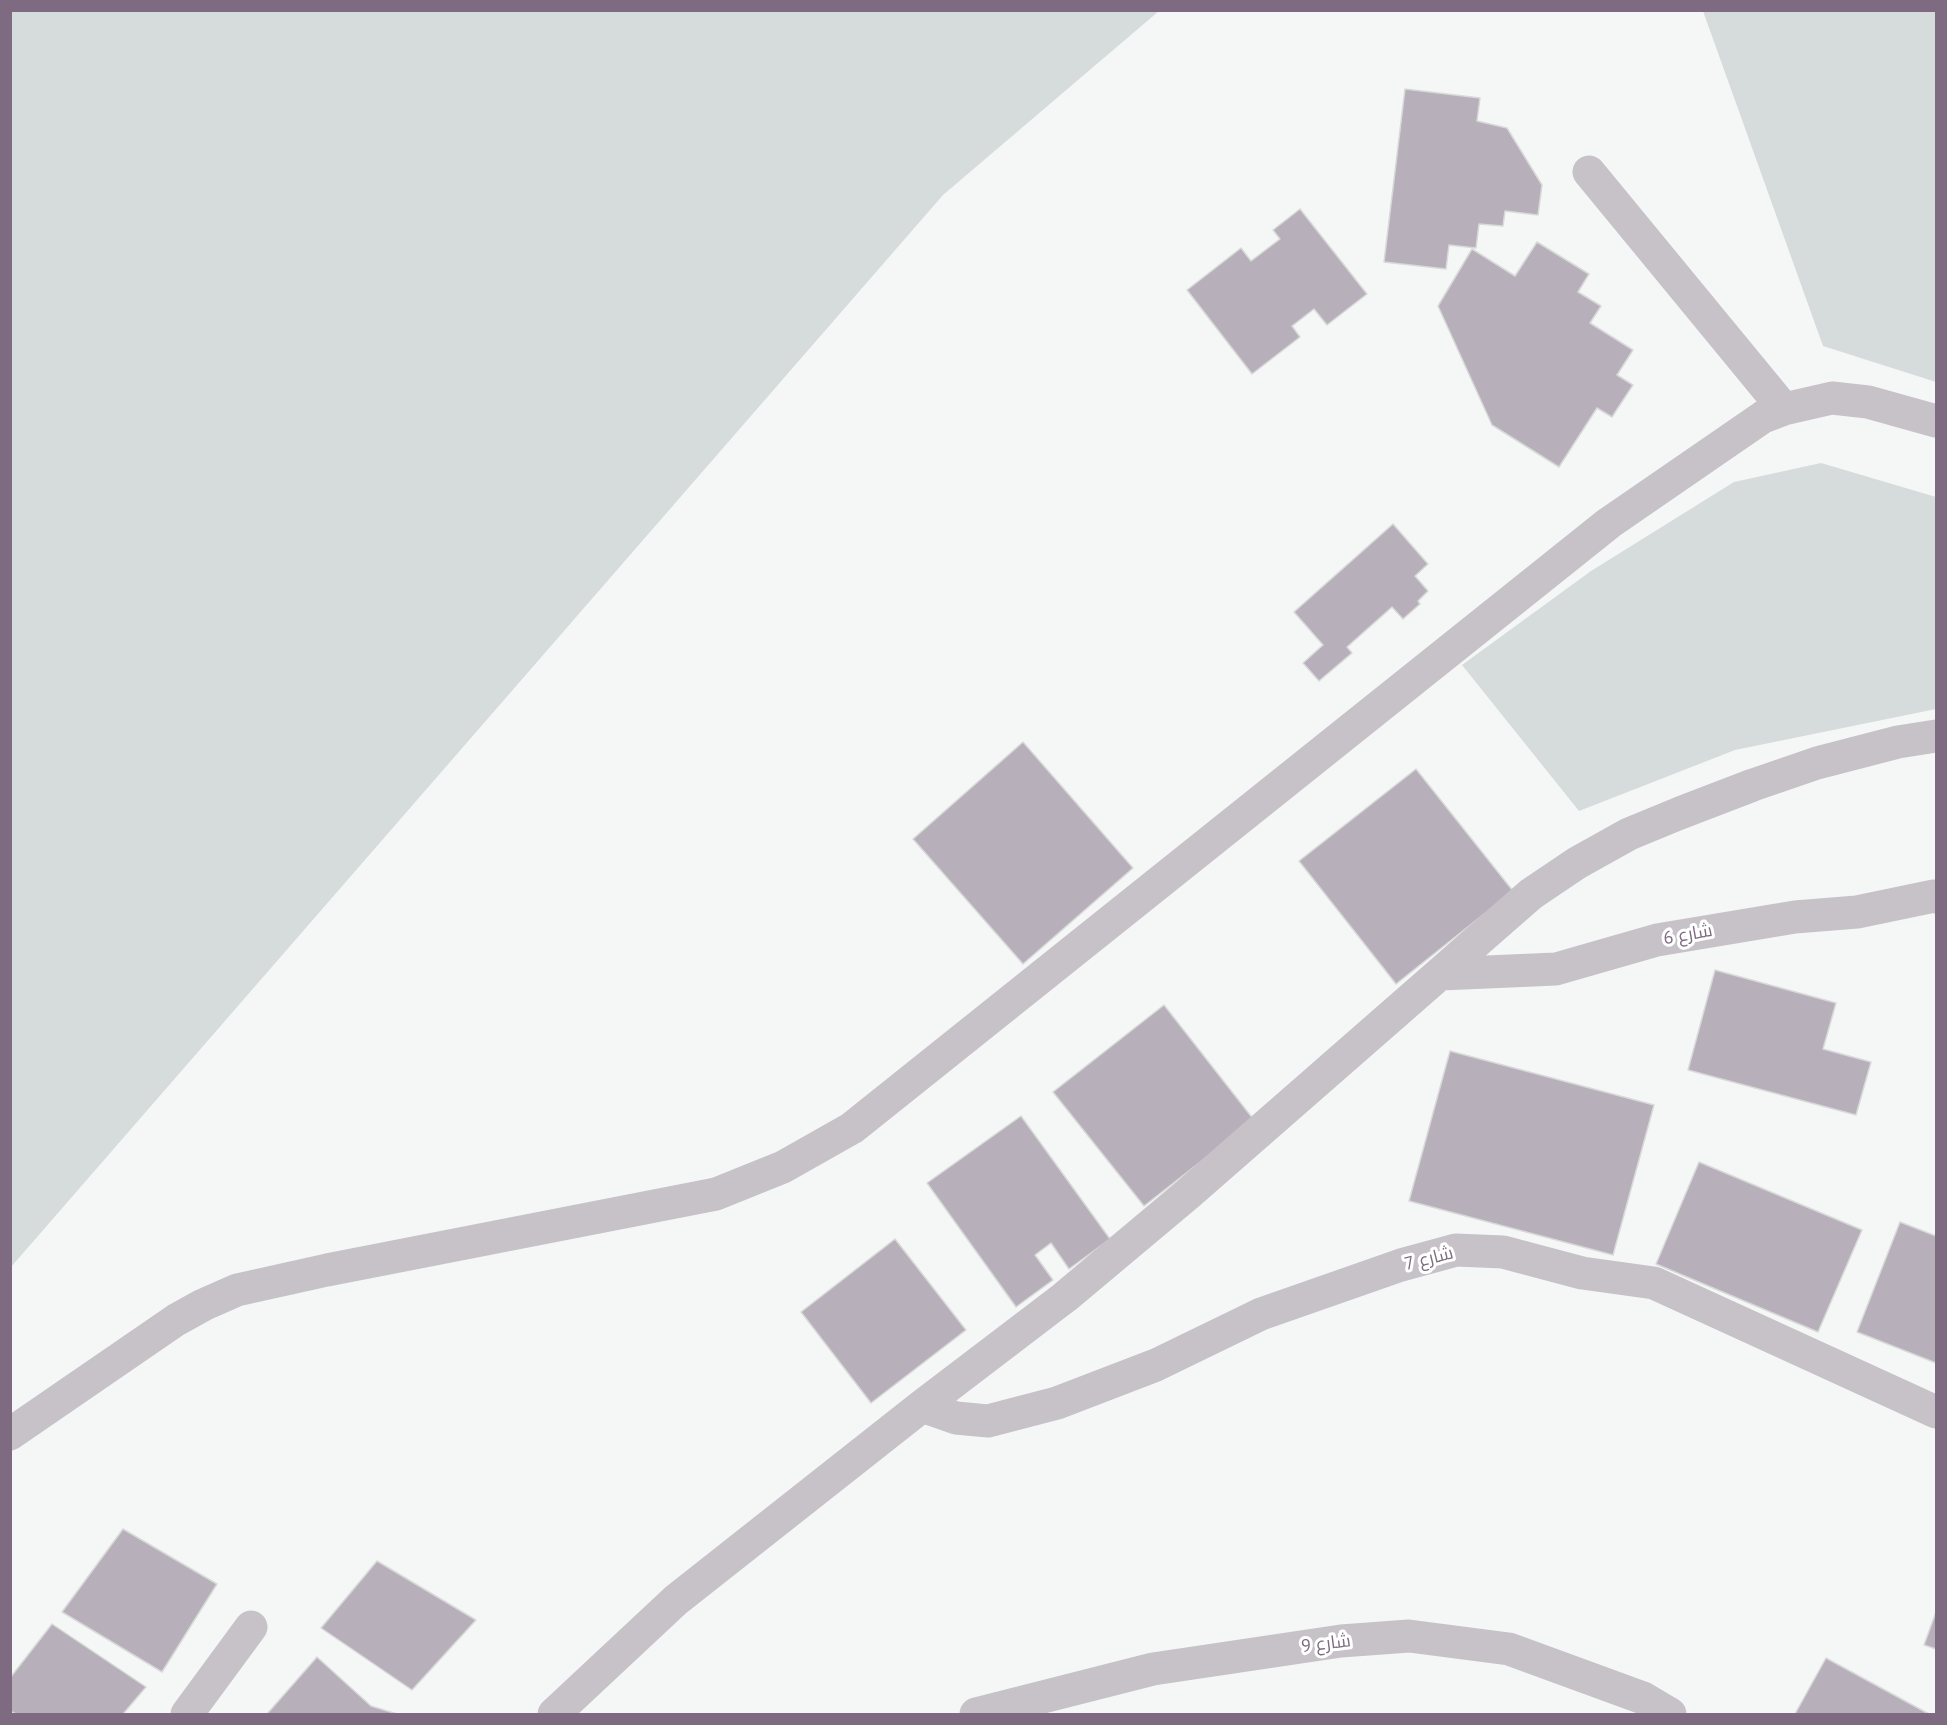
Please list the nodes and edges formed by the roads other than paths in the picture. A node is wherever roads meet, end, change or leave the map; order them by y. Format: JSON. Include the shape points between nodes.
{"nodes":[{"id":1,"x":1589,"y":172,"type":"dead end"},
{"id":2,"x":1784,"y":409,"type":"junction"},
{"id":3,"x":1936,"y":421,"type":"edge"},
{"id":4,"x":1936,"y":736,"type":"edge"},
{"id":5,"x":1936,"y":897,"type":"edge"},
{"id":6,"x":1441,"y":974,"type":"junction"},
{"id":7,"x":922,"y":1406,"type":"junction"},
{"id":8,"x":1936,"y":1412,"type":"edge"},
{"id":9,"x":10,"y":1434,"type":"edge"},
{"id":10,"x":251,"y":1627,"type":"dead end"},
{"id":11,"x":187,"y":1714,"type":"edge"},
{"id":12,"x":554,"y":1714,"type":"edge"},
{"id":13,"x":976,"y":1714,"type":"edge"},
{"id":14,"x":1670,"y":1714,"type":"edge"}],
"edges":[{"from":1,"to":2,"type":"street"},
{"from":2,"to":3,"type":"street","via":[[1832,398],[1868,402]]},
{"from":2,"to":9,"type":"street","via":[[1763,417],[1609,523],[852,1128],[783,1167],[716,1194],[237,1290],[176,1320]]},
{"from":4,"to":6,"type":"street","via":[[1817,763],[1629,834],[1531,894]]},
{"from":5,"to":6,"type":"street","name":"شارع 6","via":[[1657,940],[1556,969]]},
{"from":6,"to":7,"type":"street","via":[[1190,1193],[1065,1297]]},
{"from":7,"to":8,"type":"street","name":"شارع 7","via":[[956,1418],[988,1420],[1057,1403],[1156,1365],[1261,1314],[1456,1250],[1503,1252],[1582,1273],[1654,1283]]},
{"from":7,"to":12,"type":"street","via":[[676,1600]]},
{"from":10,"to":11,"type":"street"},
{"from":13,"to":14,"type":"street","name":"شارع 9","via":[[1153,1670],[1341,1641],[1409,1636],[1509,1649],[1643,1698]]}]}
